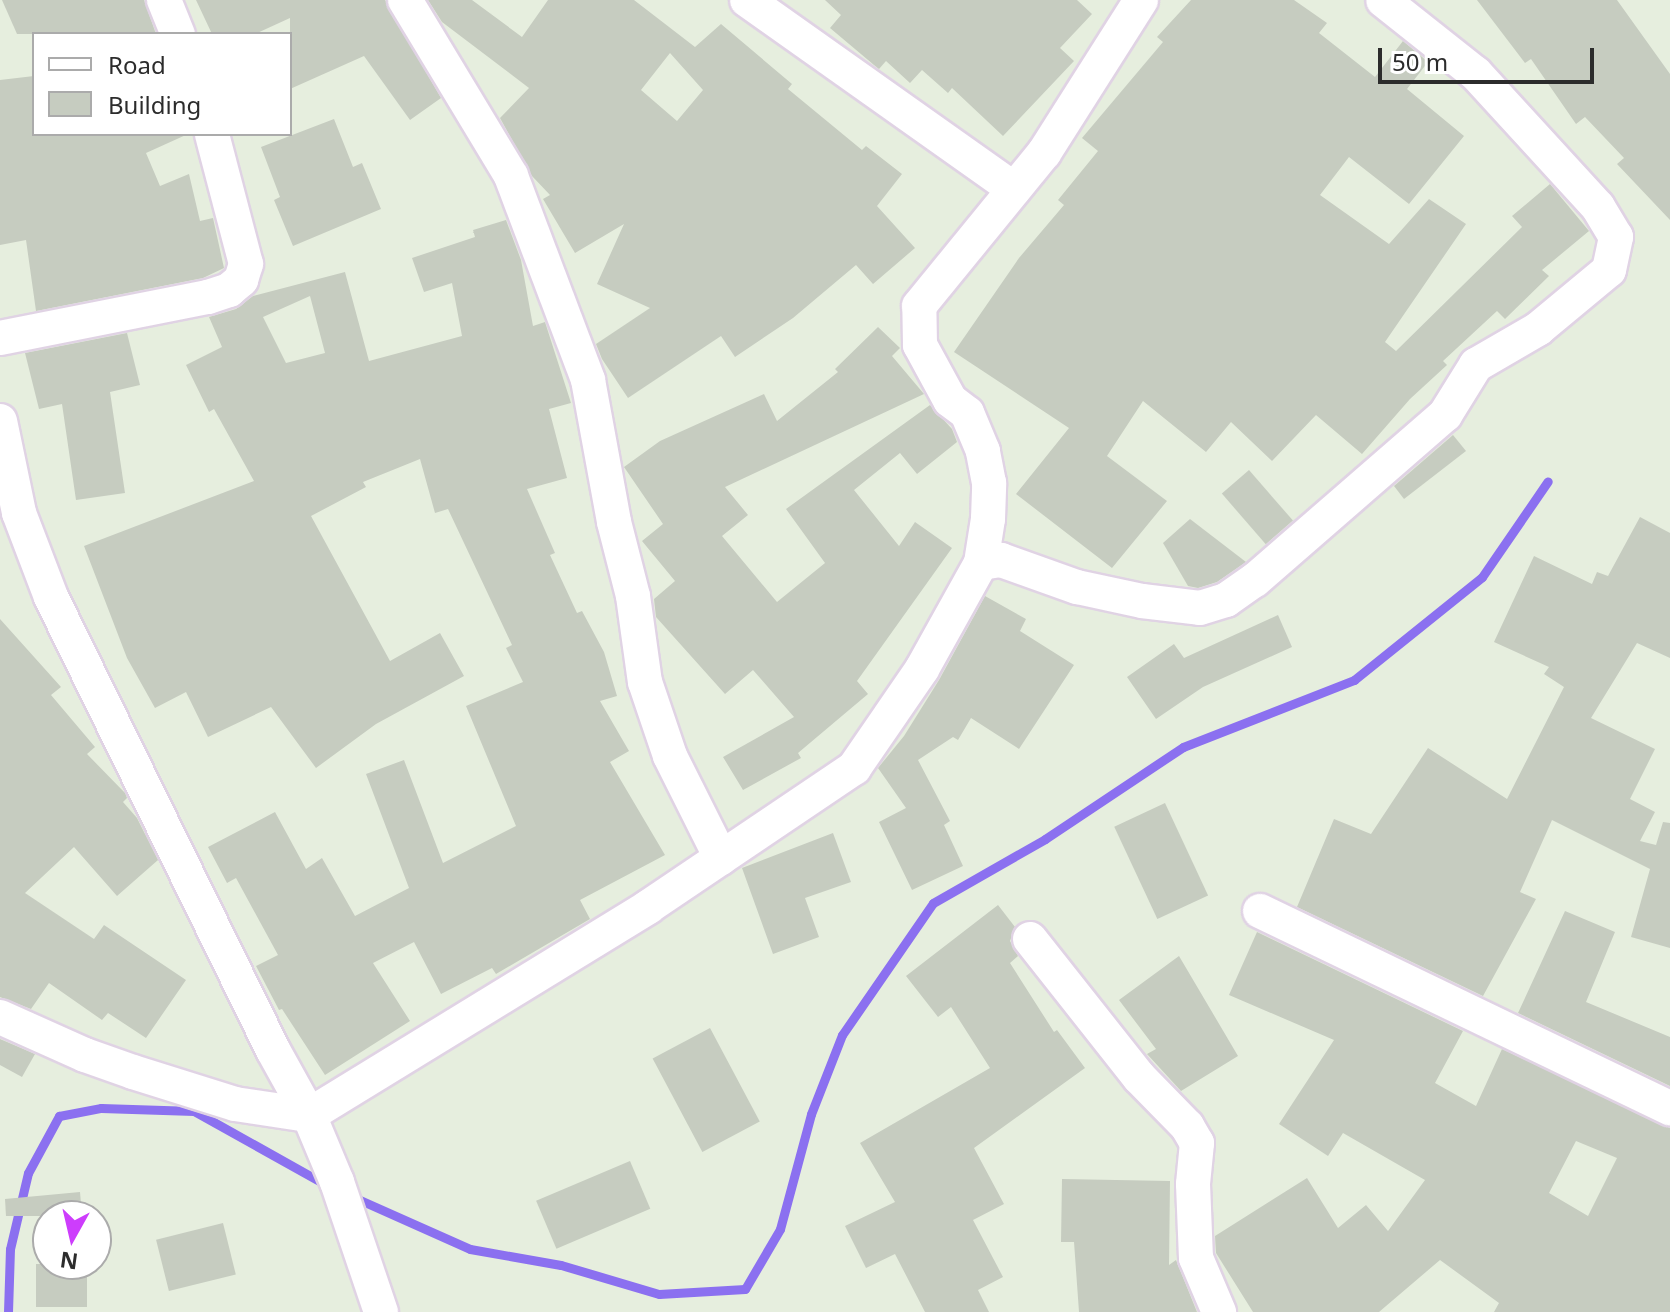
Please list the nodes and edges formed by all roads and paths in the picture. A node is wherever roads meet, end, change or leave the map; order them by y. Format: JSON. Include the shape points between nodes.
{"nodes":[{"id":1,"x":164,"y":0,"type":"edge"},
{"id":2,"x":405,"y":0,"type":"edge"},
{"id":3,"x":747,"y":0,"type":"edge"},
{"id":4,"x":1141,"y":0,"type":"edge"},
{"id":5,"x":1383,"y":0,"type":"edge"},
{"id":6,"x":177,"y":32,"type":"edge"},
{"id":7,"x":213,"y":136,"type":"edge"},
{"id":8,"x":1014,"y":189,"type":"junction"},
{"id":9,"x":0,"y":338,"type":"edge"},
{"id":10,"x":0,"y":421,"type":"edge"},
{"id":11,"x":981,"y":563,"type":"junction"},
{"id":12,"x":721,"y":858,"type":"junction"},
{"id":13,"x":1260,"y":911,"type":"dead end"},
{"id":14,"x":1030,"y":939,"type":"dead end"},
{"id":15,"x":0,"y":1017,"type":"edge"},
{"id":16,"x":1670,"y":1108,"type":"edge"},
{"id":17,"x":309,"y":1115,"type":"junction"},
{"id":18,"x":378,"y":1300,"type":"edge"},
{"id":19,"x":1219,"y":1312,"type":"edge"}],
"edges":[{"from":1,"to":6,"type":"street"},
{"from":2,"to":12,"type":"street","via":[[511,176],[588,380],[633,596],[645,682],[670,756]]},
{"from":3,"to":8,"type":"street"},
{"from":4,"to":8,"type":"street","via":[[1044,153]]},
{"from":5,"to":11,"type":"street","via":[[1475,73],[1598,207],[1616,237],[1609,270],[1538,329],[1476,365],[1445,415],[1226,600],[1200,608],[1142,601],[1077,587],[1001,560]]},
{"from":7,"to":9,"type":"street","via":[[246,264],[241,280],[208,297]]},
{"from":8,"to":11,"type":"street","via":[[919,306],[920,345],[950,400],[967,413],[983,451],[989,483]]},
{"from":10,"to":17,"type":"street","via":[[19,513],[51,597]]},
{"from":11,"to":12,"type":"street","via":[[922,669],[854,768]]},
{"from":12,"to":17,"type":"street"},
{"from":13,"to":16,"type":"street"},
{"from":14,"to":19,"type":"street","via":[[1197,1143],[1196,1258]]},
{"from":15,"to":17,"type":"street","via":[[133,1072],[235,1104]]},
{"from":17,"to":18,"type":"street"}]}
